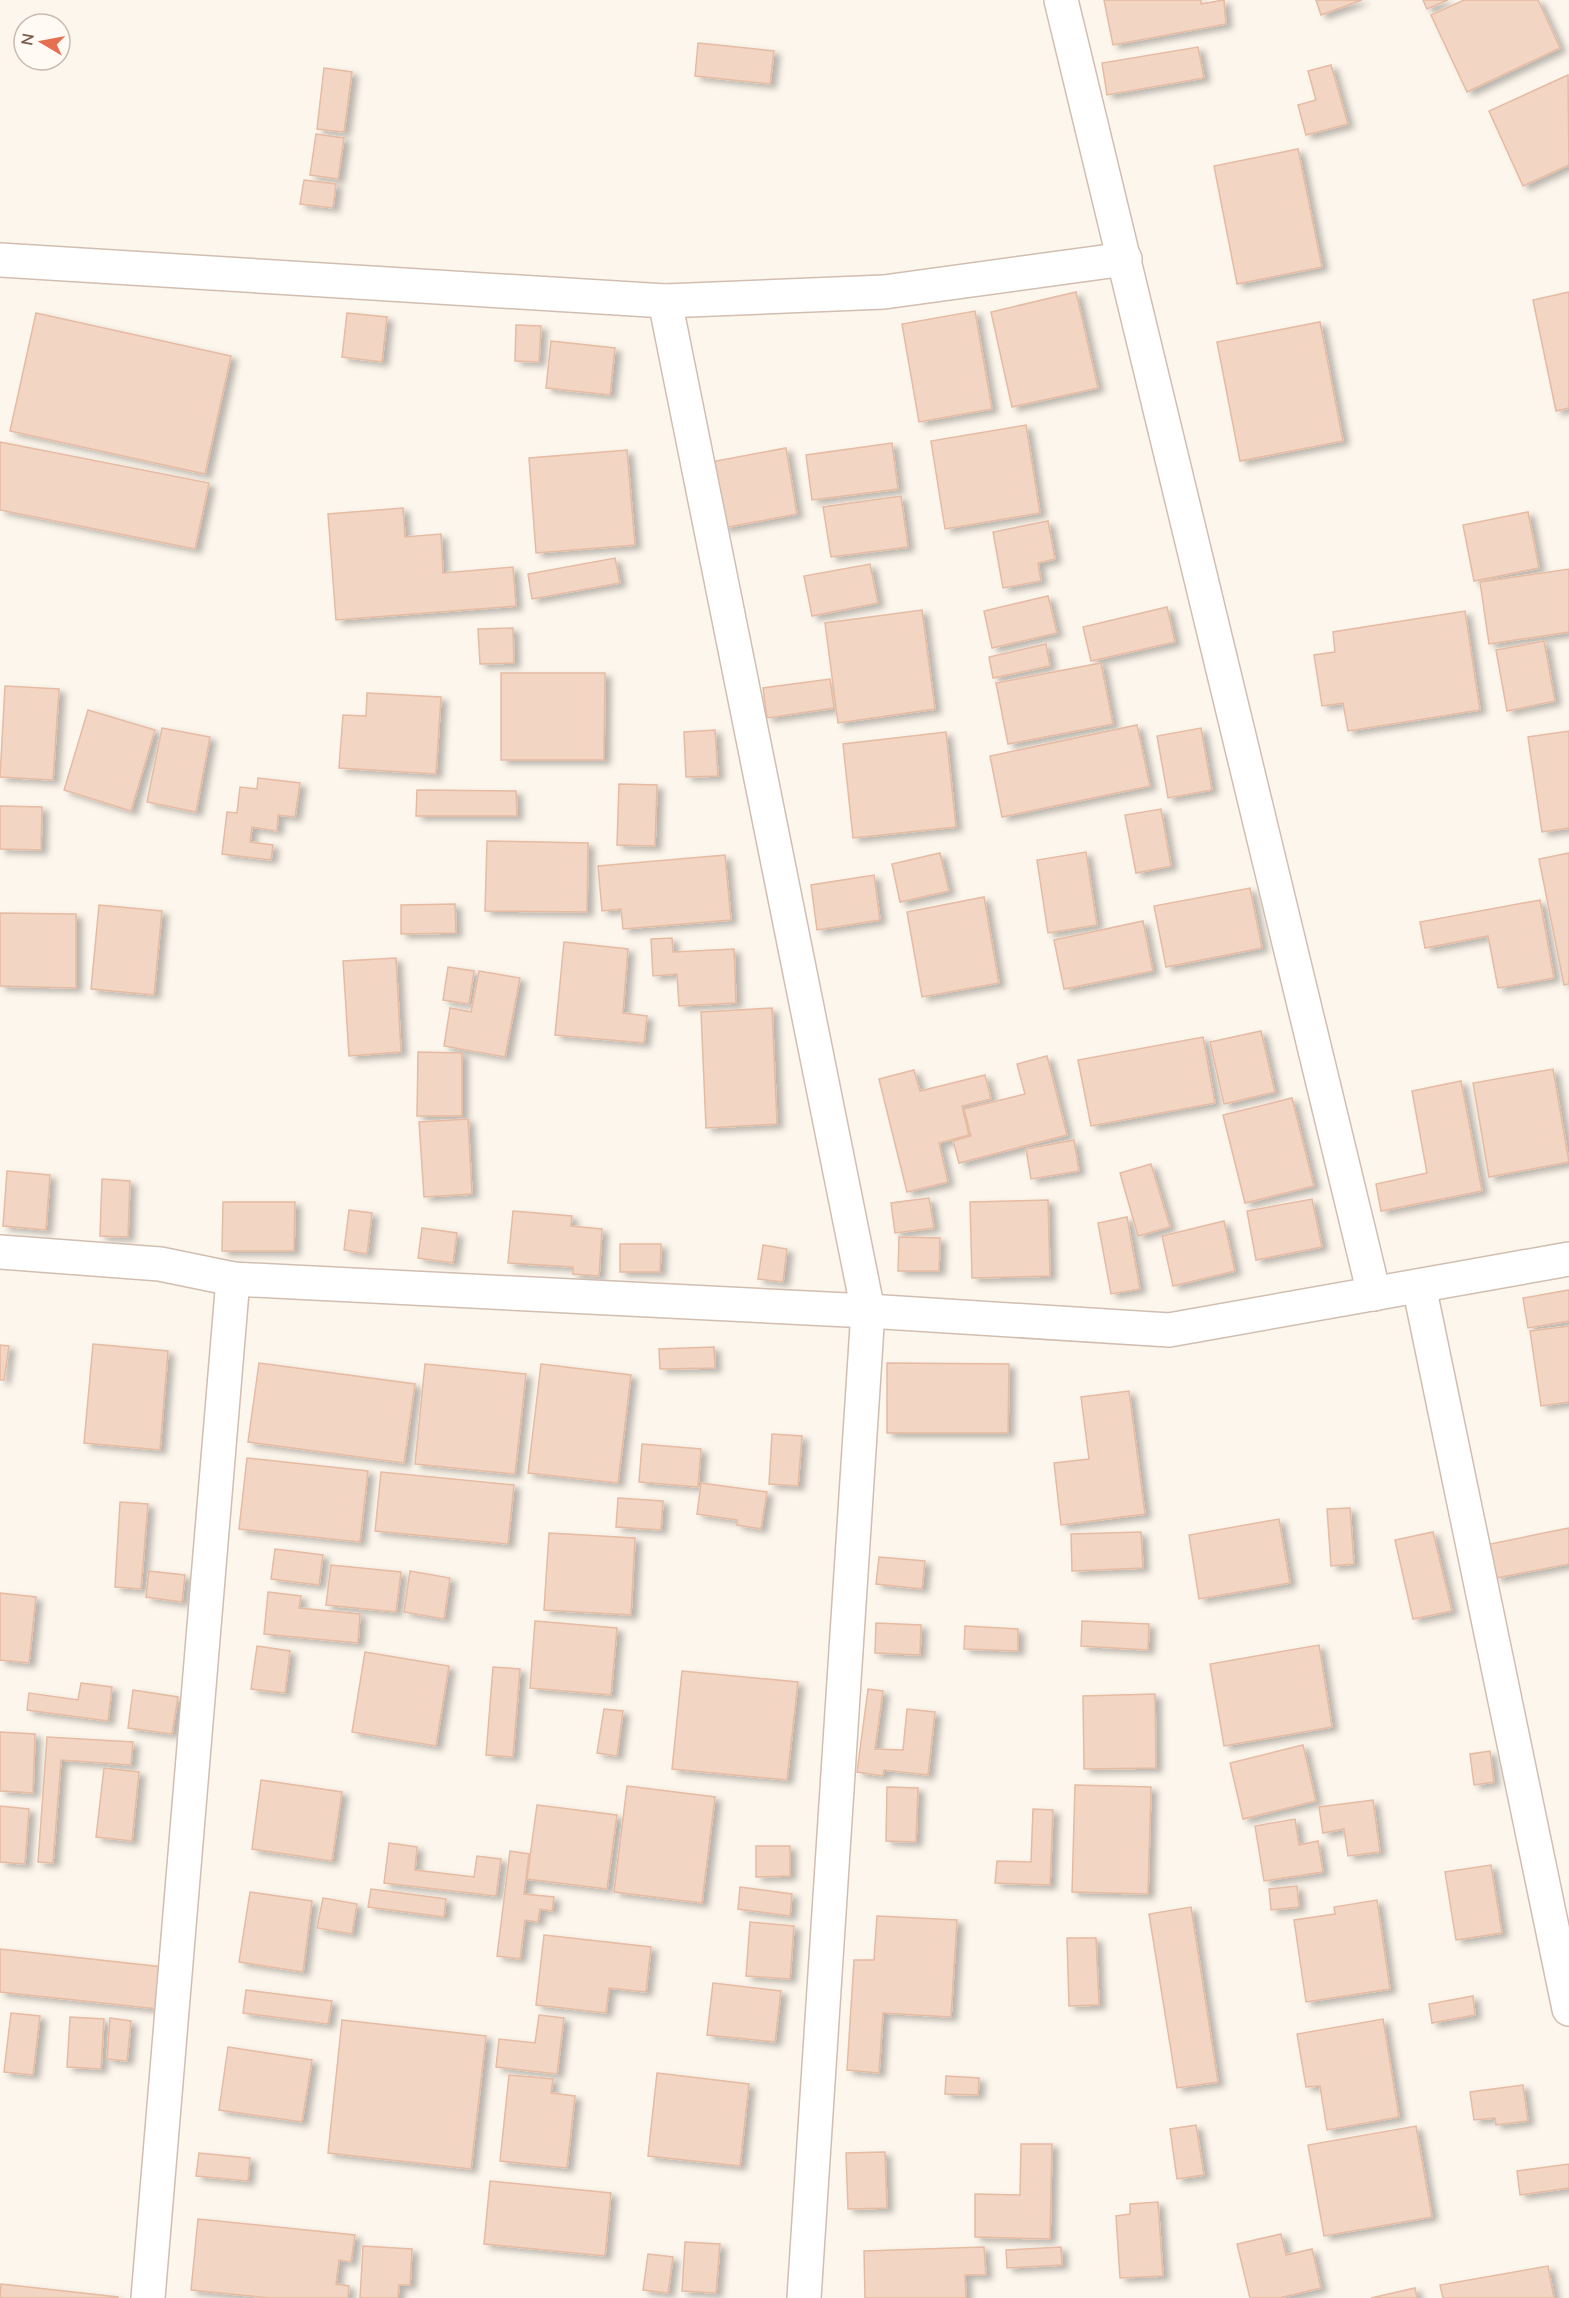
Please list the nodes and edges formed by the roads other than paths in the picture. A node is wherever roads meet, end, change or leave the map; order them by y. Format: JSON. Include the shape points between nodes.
{"nodes":[{"id":1,"x":1061,"y":0,"type":"edge"},
{"id":2,"x":0,"y":260,"type":"edge"},
{"id":3,"x":1125,"y":260,"type":"junction"},
{"id":4,"x":665,"y":301,"type":"junction"},
{"id":5,"x":0,"y":1252,"type":"edge"},
{"id":6,"x":1569,"y":1259,"type":"edge"},
{"id":7,"x":233,"y":1279,"type":"junction"},
{"id":8,"x":1419,"y":1286,"type":"junction"},
{"id":9,"x":1374,"y":1294,"type":"junction"},
{"id":10,"x":868,"y":1311,"type":"junction"},
{"id":11,"x":1569,"y":2009,"type":"edge"},
{"id":12,"x":148,"y":2298,"type":"edge"},
{"id":13,"x":804,"y":2298,"type":"edge"}],
"edges":[{"from":1,"to":3,"type":"street"},
{"from":2,"to":4,"type":"street"},
{"from":3,"to":4,"type":"street","via":[[884,292]]},
{"from":3,"to":9,"type":"street"},
{"from":4,"to":10,"type":"street"},
{"from":5,"to":7,"type":"street","via":[[160,1264]]},
{"from":6,"to":8,"type":"street"},
{"from":7,"to":10,"type":"street"},
{"from":7,"to":12,"type":"street"},
{"from":8,"to":9,"type":"street"},
{"from":8,"to":11,"type":"street"},
{"from":9,"to":10,"type":"street","via":[[1169,1330]]},
{"from":10,"to":13,"type":"street"}]}
